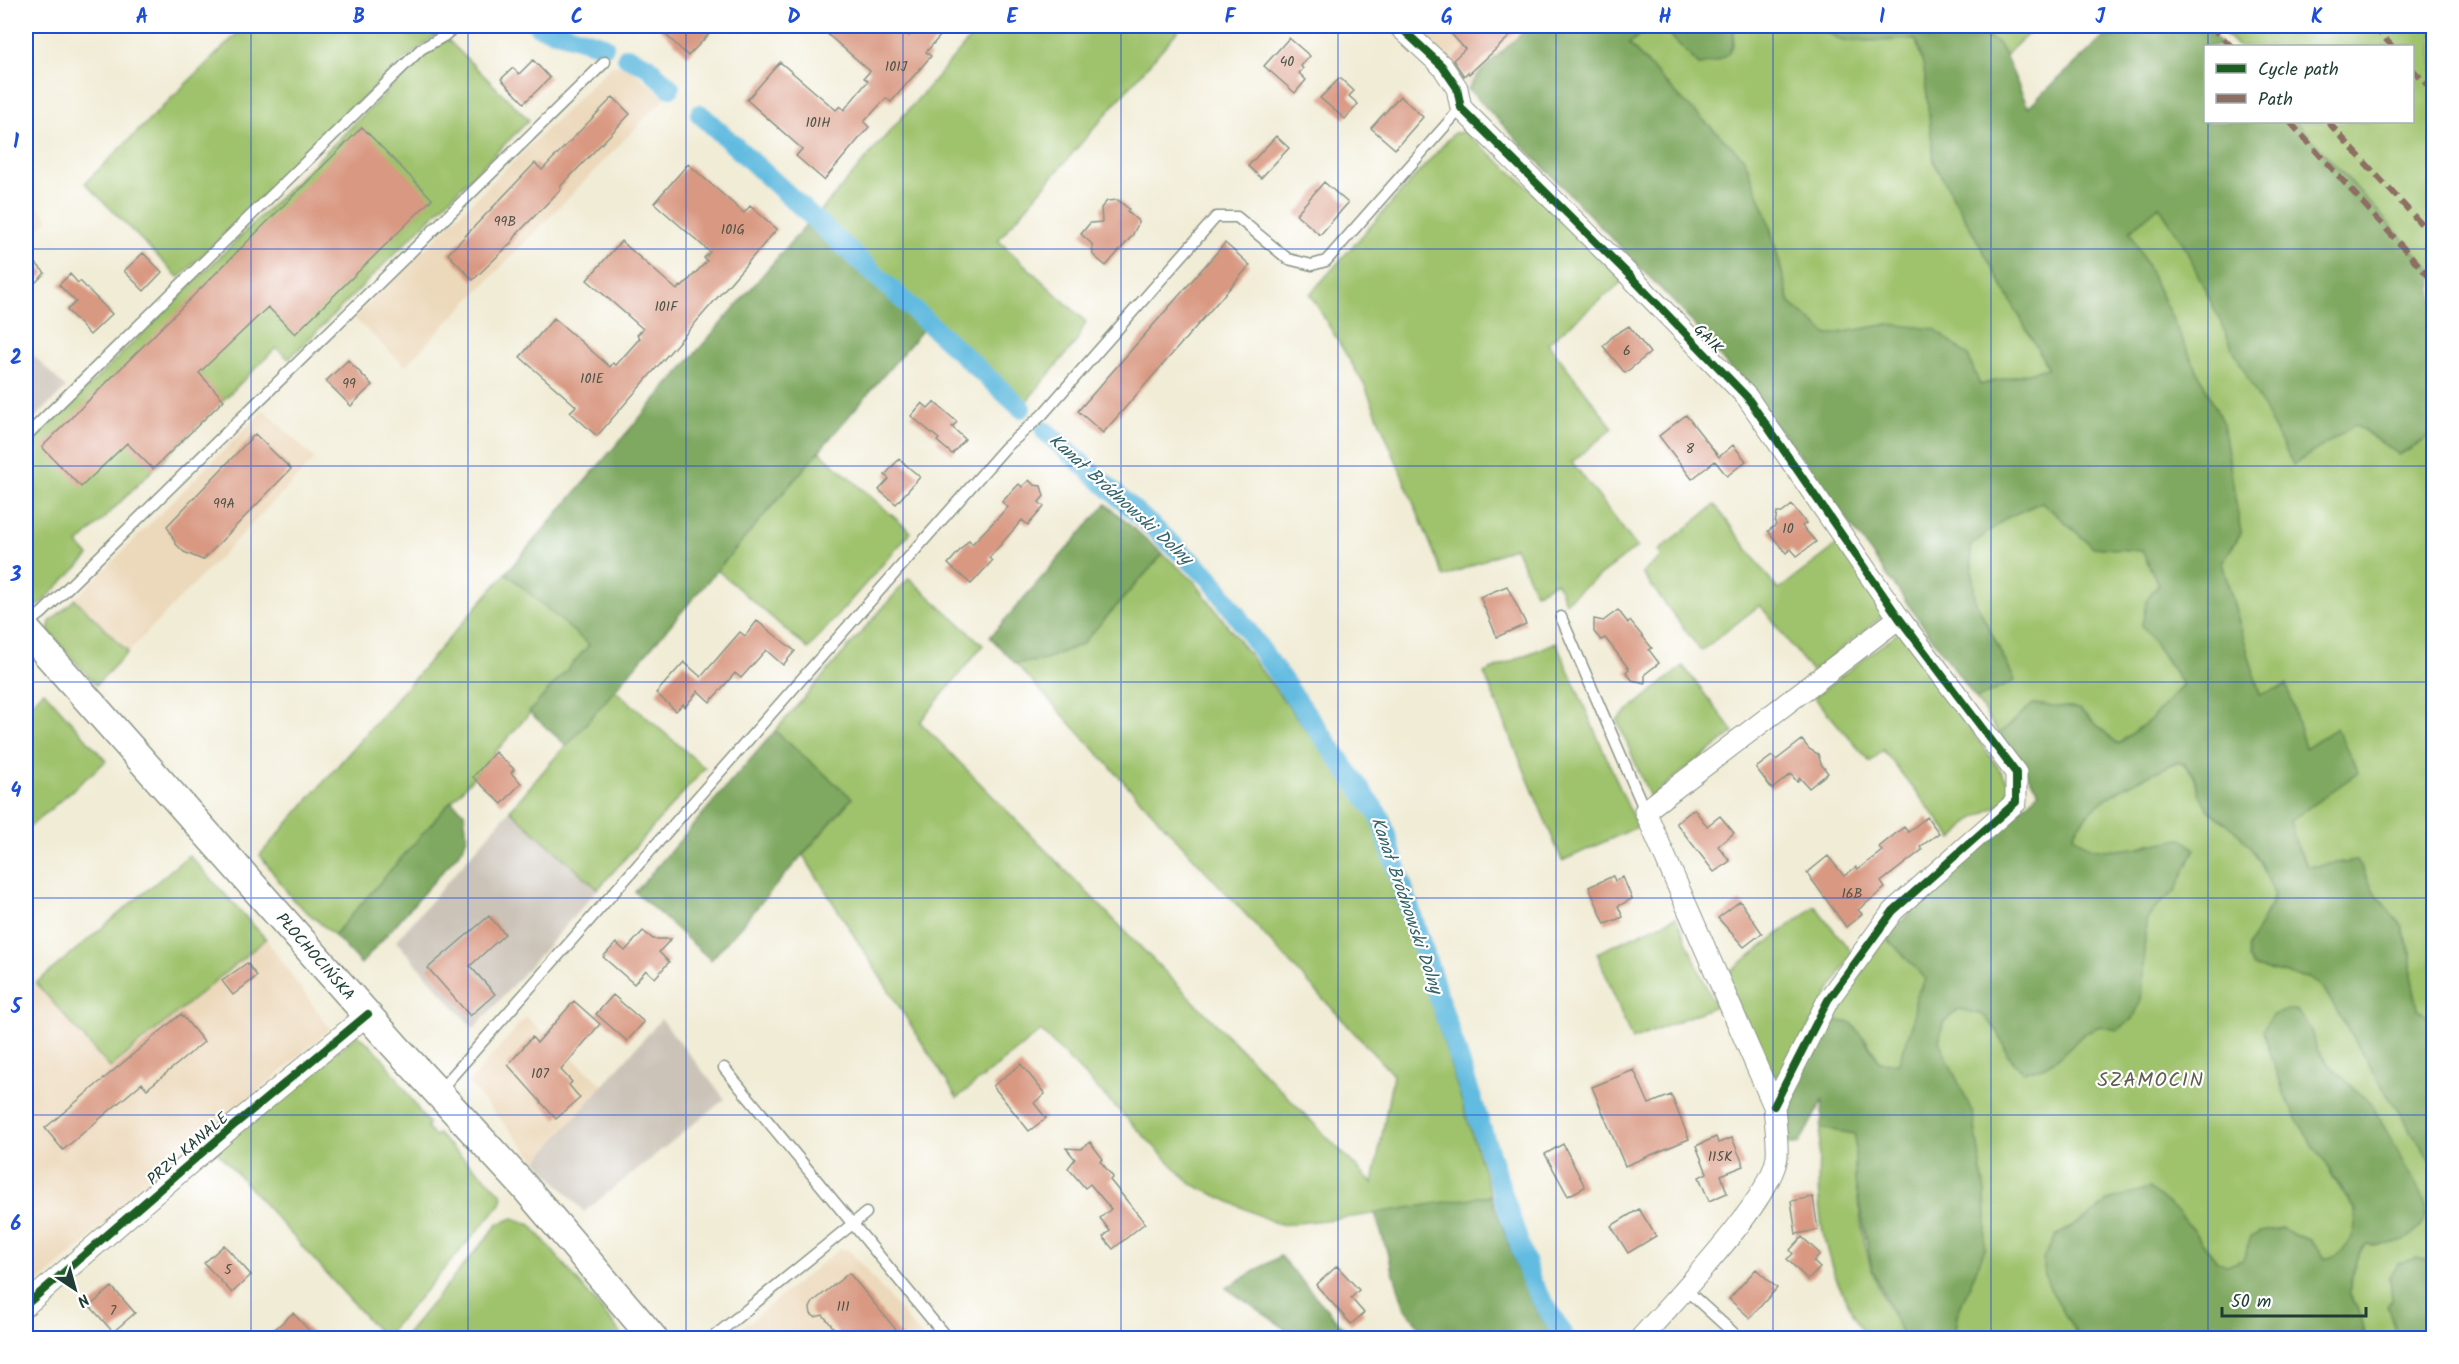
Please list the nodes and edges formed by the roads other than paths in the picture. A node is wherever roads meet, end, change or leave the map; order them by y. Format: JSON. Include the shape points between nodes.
{"nodes":[{"id":1,"x":456,"y":26,"type":"edge"},
{"id":2,"x":1399,"y":26,"type":"edge"},
{"id":3,"x":605,"y":62,"type":"dead end"},
{"id":4,"x":1461,"y":108,"type":"junction"},
{"id":5,"x":26,"y":436,"type":"edge"},
{"id":6,"x":1561,"y":617,"type":"dead end"},
{"id":7,"x":1899,"y":618,"type":"junction"},
{"id":8,"x":26,"y":627,"type":"edge"},
{"id":9,"x":1645,"y":812,"type":"junction"},
{"id":10,"x":368,"y":1014,"type":"junction"},
{"id":11,"x":724,"y":1068,"type":"dead end"},
{"id":12,"x":437,"y":1092,"type":"junction"},
{"id":13,"x":1774,"y":1106,"type":"junction"},
{"id":14,"x":866,"y":1214,"type":"dead end"},
{"id":15,"x":853,"y":1224,"type":"junction"},
{"id":16,"x":1684,"y":1288,"type":"junction"},
{"id":17,"x":26,"y":1305,"type":"edge"},
{"id":18,"x":653,"y":1338,"type":"edge"},
{"id":19,"x":712,"y":1338,"type":"edge"},
{"id":20,"x":947,"y":1338,"type":"edge"},
{"id":21,"x":1641,"y":1338,"type":"edge"},
{"id":22,"x":1738,"y":1338,"type":"edge"}],
"edges":[{"from":1,"to":5,"type":"lane","via":[[421,49]]},
{"from":2,"to":4,"type":"street","via":[[1442,66],[1458,88]]},
{"from":3,"to":8,"type":"lane"},
{"from":4,"to":7,"type":"street","name":"GAIK","via":[[1747,397]]},
{"from":4,"to":12,"type":"lane","via":[[1326,261],[1312,265],[1288,259],[1238,217],[1216,217],[1042,415],[989,465]]},
{"from":6,"to":9,"type":"lane"},
{"from":7,"to":9,"type":"street"},
{"from":7,"to":13,"type":"street","name":"GAIK","via":[[2016,773],[2016,802],[1893,911],[1828,1000]]},
{"from":8,"to":10,"type":"main road","name":"PŁOCHOCIŃSKA"},
{"from":9,"to":13,"type":"street"},
{"from":10,"to":12,"type":"main road","name":"PŁOCHOCIŃSKA"},
{"from":10,"to":17,"type":"street","name":"PRZY KANALE"},
{"from":11,"to":15,"type":"lane"},
{"from":12,"to":18,"type":"main road","name":"PŁOCHOCIŃSKA","via":[[523,1185]]},
{"from":13,"to":16,"type":"street","via":[[1777,1158],[1764,1188],[1724,1244]]},
{"from":14,"to":15,"type":"lane"},
{"from":15,"to":19,"type":"lane"},
{"from":15,"to":20,"type":"lane"},
{"from":16,"to":21,"type":"street"},
{"from":16,"to":22,"type":"lane"}]}
